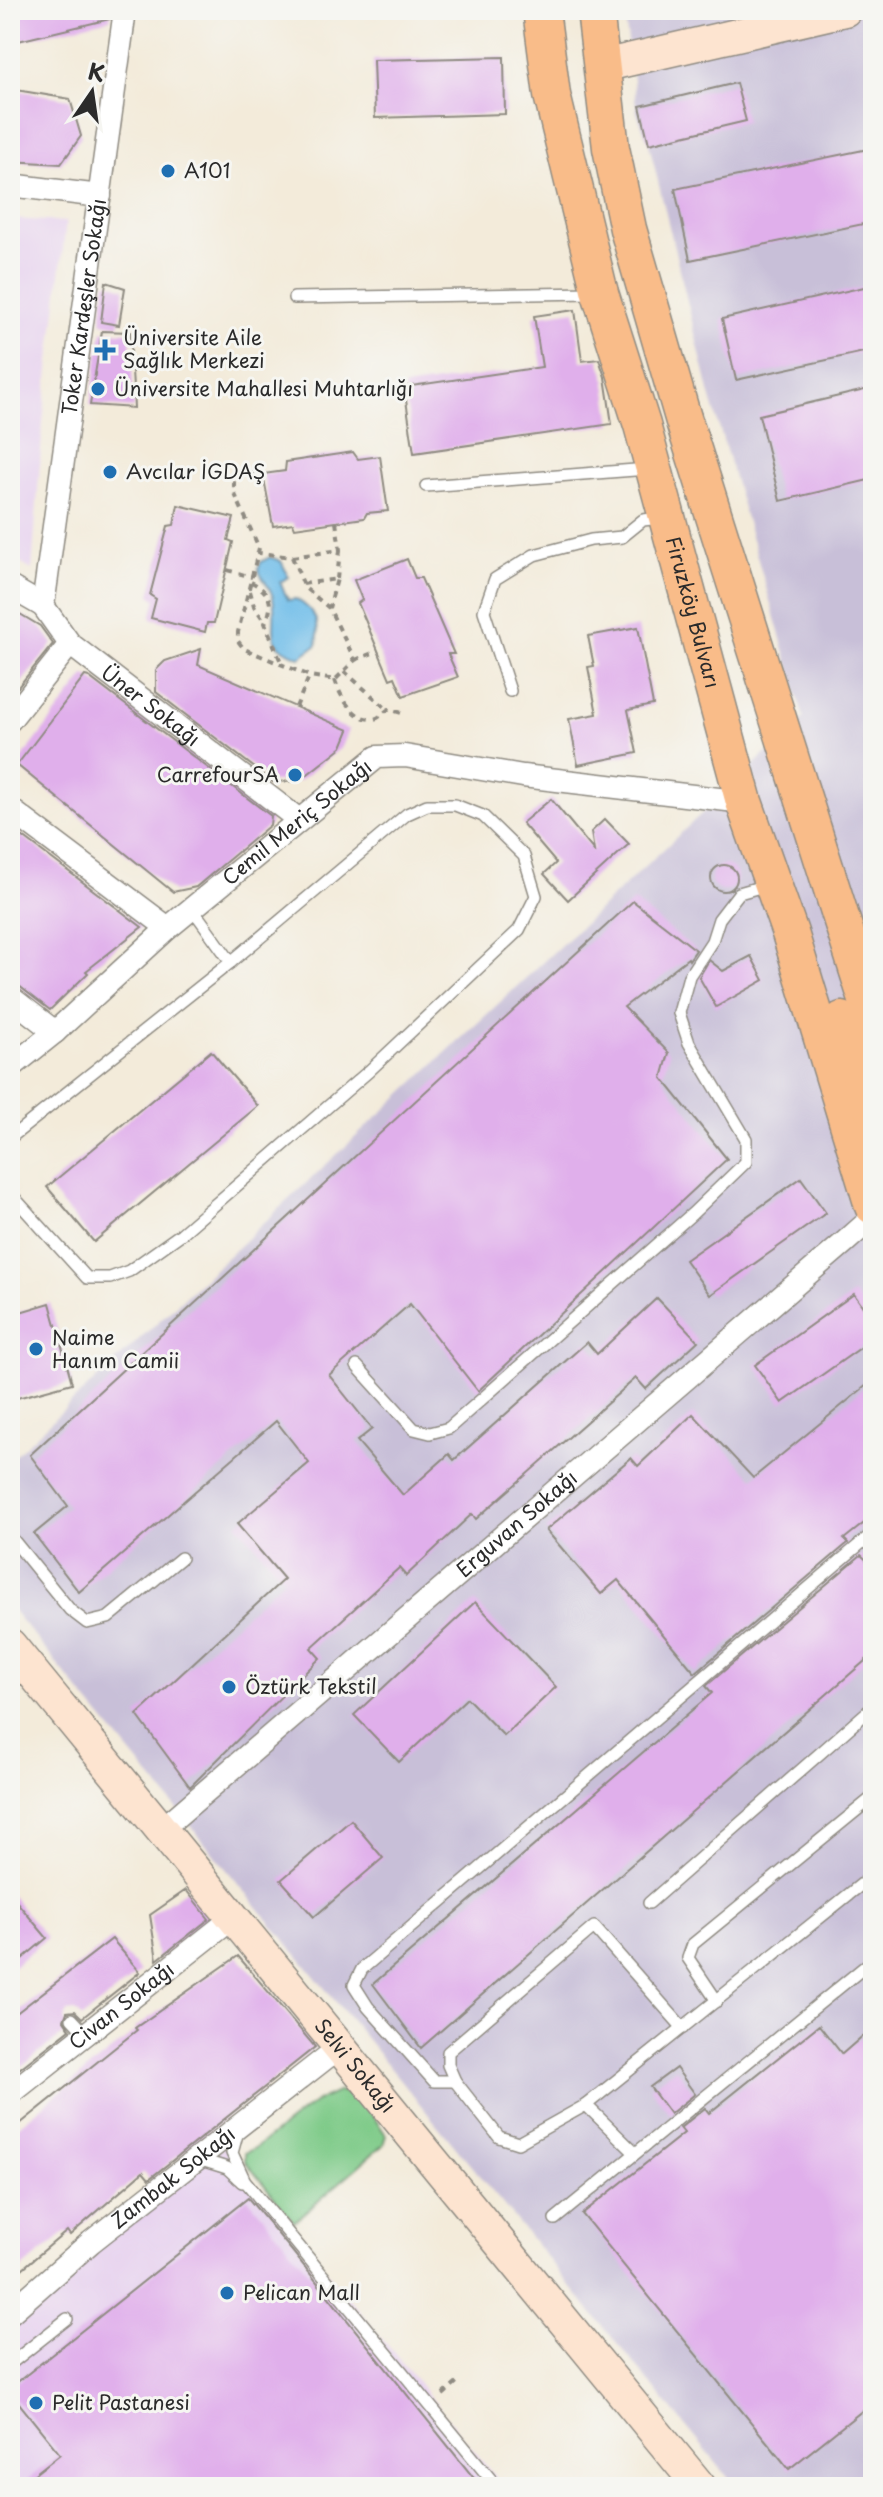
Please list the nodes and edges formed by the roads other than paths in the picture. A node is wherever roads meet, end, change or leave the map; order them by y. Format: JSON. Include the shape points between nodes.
{"nodes":[{"id":1,"x":125,"y":10,"type":"edge"},
{"id":2,"x":541,"y":10,"type":"edge"},
{"id":3,"x":578,"y":10,"type":"edge"},
{"id":4,"x":595,"y":10,"type":"edge"},
{"id":5,"x":845,"y":10,"type":"edge"},
{"id":6,"x":601,"y":57,"type":"junction"},
{"id":7,"x":10,"y":185,"type":"edge"},
{"id":8,"x":100,"y":196,"type":"junction"},
{"id":9,"x":600,"y":293,"type":"junction"},
{"id":10,"x":294,"y":298,"type":"dead end"},
{"id":11,"x":654,"y":468,"type":"junction"},
{"id":12,"x":426,"y":486,"type":"dead end"},
{"id":13,"x":667,"y":517,"type":"junction"},
{"id":14,"x":10,"y":587,"type":"edge"},
{"id":15,"x":43,"y":606,"type":"junction"},
{"id":16,"x":70,"y":644,"type":"junction"},
{"id":17,"x":510,"y":691,"type":"dead end"},
{"id":18,"x":10,"y":720,"type":"edge"},
{"id":19,"x":744,"y":802,"type":"junction"},
{"id":20,"x":10,"y":809,"type":"edge"},
{"id":21,"x":299,"y":820,"type":"junction"},
{"id":22,"x":773,"y":884,"type":"junction"},
{"id":23,"x":192,"y":908,"type":"junction"},
{"id":24,"x":168,"y":928,"type":"junction"},
{"id":25,"x":790,"y":933,"type":"junction"},
{"id":26,"x":231,"y":962,"type":"junction"},
{"id":27,"x":10,"y":997,"type":"edge"},
{"id":28,"x":873,"y":1019,"type":"edge"},
{"id":29,"x":55,"y":1032,"type":"junction"},
{"id":30,"x":10,"y":1068,"type":"edge"},
{"id":31,"x":873,"y":1109,"type":"edge"},
{"id":32,"x":10,"y":1138,"type":"edge"},
{"id":33,"x":10,"y":1193,"type":"edge"},
{"id":34,"x":873,"y":1206,"type":"edge"},
{"id":35,"x":873,"y":1222,"type":"edge"},
{"id":36,"x":357,"y":1366,"type":"dead end"},
{"id":37,"x":873,"y":1533,"type":"edge"},
{"id":38,"x":10,"y":1536,"type":"edge"},
{"id":39,"x":181,"y":1558,"type":"dead end"},
{"id":40,"x":10,"y":1645,"type":"edge"},
{"id":41,"x":873,"y":1707,"type":"edge"},
{"id":42,"x":873,"y":1797,"type":"edge"},
{"id":43,"x":150,"y":1826,"type":"junction"},
{"id":44,"x":873,"y":1875,"type":"edge"},
{"id":45,"x":649,"y":1903,"type":"dead end"},
{"id":46,"x":234,"y":1917,"type":"junction"},
{"id":47,"x":873,"y":1960,"type":"edge"},
{"id":48,"x":717,"y":2001,"type":"junction"},
{"id":49,"x":683,"y":2028,"type":"junction"},
{"id":50,"x":341,"y":2046,"type":"junction"},
{"id":51,"x":455,"y":2081,"type":"junction"},
{"id":52,"x":10,"y":2094,"type":"edge"},
{"id":53,"x":586,"y":2105,"type":"junction"},
{"id":54,"x":242,"y":2121,"type":"junction"},
{"id":55,"x":634,"y":2152,"type":"junction"},
{"id":56,"x":196,"y":2158,"type":"junction"},
{"id":57,"x":242,"y":2180,"type":"junction"},
{"id":58,"x":555,"y":2219,"type":"dead end"},
{"id":59,"x":331,"y":2291,"type":"dead end"},
{"id":60,"x":10,"y":2313,"type":"edge"},
{"id":61,"x":67,"y":2319,"type":"dead end"},
{"id":62,"x":10,"y":2364,"type":"edge"},
{"id":63,"x":497,"y":2487,"type":"edge"},
{"id":64,"x":700,"y":2487,"type":"edge"}],
"edges":[{"from":1,"to":8,"type":"street","name":"Toker Kardeşler Sokağı"},
{"from":2,"to":9,"type":"main road","name":"Firuzköy Bulvarı","via":[[552,95]]},
{"from":3,"to":6,"type":"main road"},
{"from":4,"to":6,"type":"main road"},
{"from":5,"to":6,"type":"street"},
{"from":6,"to":28,"type":"main road","via":[[611,148],[628,229]]},
{"from":7,"to":8,"type":"street"},
{"from":8,"to":15,"type":"street","name":"Toker Kardeşler Sokağı"},
{"from":9,"to":10,"type":"lane"},
{"from":9,"to":11,"type":"main road","name":"Firuzköy Bulvarı"},
{"from":11,"to":12,"type":"lane"},
{"from":11,"to":13,"type":"main road","name":"Firuzköy Bulvarı"},
{"from":13,"to":17,"type":"lane","via":[[643,520],[622,537],[534,555],[495,579],[484,611]]},
{"from":13,"to":19,"type":"main road","name":"Firuzköy Bulvarı"},
{"from":14,"to":15,"type":"street","name":"Üner Sokağı"},
{"from":15,"to":16,"type":"street","name":"Üner Sokağı"},
{"from":16,"to":18,"type":"street"},
{"from":16,"to":21,"type":"street","name":"Üner Sokağı"},
{"from":19,"to":21,"type":"street","name":"Cemil Meriç Sokağı","via":[[405,756],[377,757]]},
{"from":19,"to":22,"type":"main road","name":"Firuzköy Bulvarı"},
{"from":20,"to":24,"type":"street"},
{"from":21,"to":23,"type":"street","name":"Cemil Meriç Sokağı"},
{"from":22,"to":25,"type":"main road","name":"Firuzköy Bulvarı"},
{"from":22,"to":36,"type":"lane","via":[[739,893],[719,919],[712,941],[689,976],[679,1013],[689,1043],[746,1139],[746,1162],[449,1428],[430,1433],[414,1429]]},
{"from":23,"to":24,"type":"street","name":"Cemil Meriç Sokağı"},
{"from":23,"to":26,"type":"lane"},
{"from":24,"to":29,"type":"street","name":"Cemil Meriç Sokağı"},
{"from":25,"to":31,"type":"main road","via":[[825,977]]},
{"from":25,"to":34,"type":"main road","name":"Firuzköy Bulvarı"},
{"from":26,"to":32,"type":"lane"},
{"from":26,"to":33,"type":"lane","via":[[407,814],[427,805],[455,805],[483,816],[524,856],[536,896],[519,930],[369,1071],[181,1234],[129,1271],[87,1278]]},
{"from":27,"to":29,"type":"street"},
{"from":29,"to":30,"type":"street","name":"Cemil Meriç Sokağı"},
{"from":35,"to":43,"type":"street","name":"Erguvan Sokağı"},
{"from":37,"to":51,"type":"lane","via":[[362,1969],[354,1985],[368,2007],[434,2081]]},
{"from":38,"to":39,"type":"lane","via":[[70,1610],[87,1623],[108,1618]]},
{"from":40,"to":43,"type":"street","name":"Selvi Sokağı"},
{"from":41,"to":45,"type":"lane"},
{"from":42,"to":48,"type":"lane","via":[[693,1944],[688,1958]]},
{"from":43,"to":46,"type":"street","name":"Selvi Sokağı"},
{"from":44,"to":48,"type":"lane"},
{"from":46,"to":50,"type":"street","name":"Selvi Sokağı"},
{"from":46,"to":52,"type":"street","name":"Civan Sokağı","via":[[79,2027]]},
{"from":47,"to":55,"type":"lane"},
{"from":48,"to":49,"type":"lane"},
{"from":49,"to":51,"type":"lane","via":[[594,1927],[448,2052]]},
{"from":49,"to":53,"type":"lane"},
{"from":50,"to":54,"type":"street","name":"Zambak Sokağı"},
{"from":50,"to":64,"type":"street","name":"Selvi Sokağı"},
{"from":51,"to":53,"type":"lane","via":[[499,2137],[518,2143]]},
{"from":53,"to":55,"type":"lane"},
{"from":54,"to":56,"type":"street","name":"Zambak Sokağı"},
{"from":54,"to":57,"type":"lane","via":[[232,2153]]},
{"from":55,"to":58,"type":"lane"},
{"from":56,"to":57,"type":"lane","via":[[227,2168]]},
{"from":56,"to":60,"type":"street","name":"Zambak Sokağı"},
{"from":57,"to":59,"type":"lane"},
{"from":57,"to":63,"type":"lane"},
{"from":61,"to":62,"type":"lane"}]}
